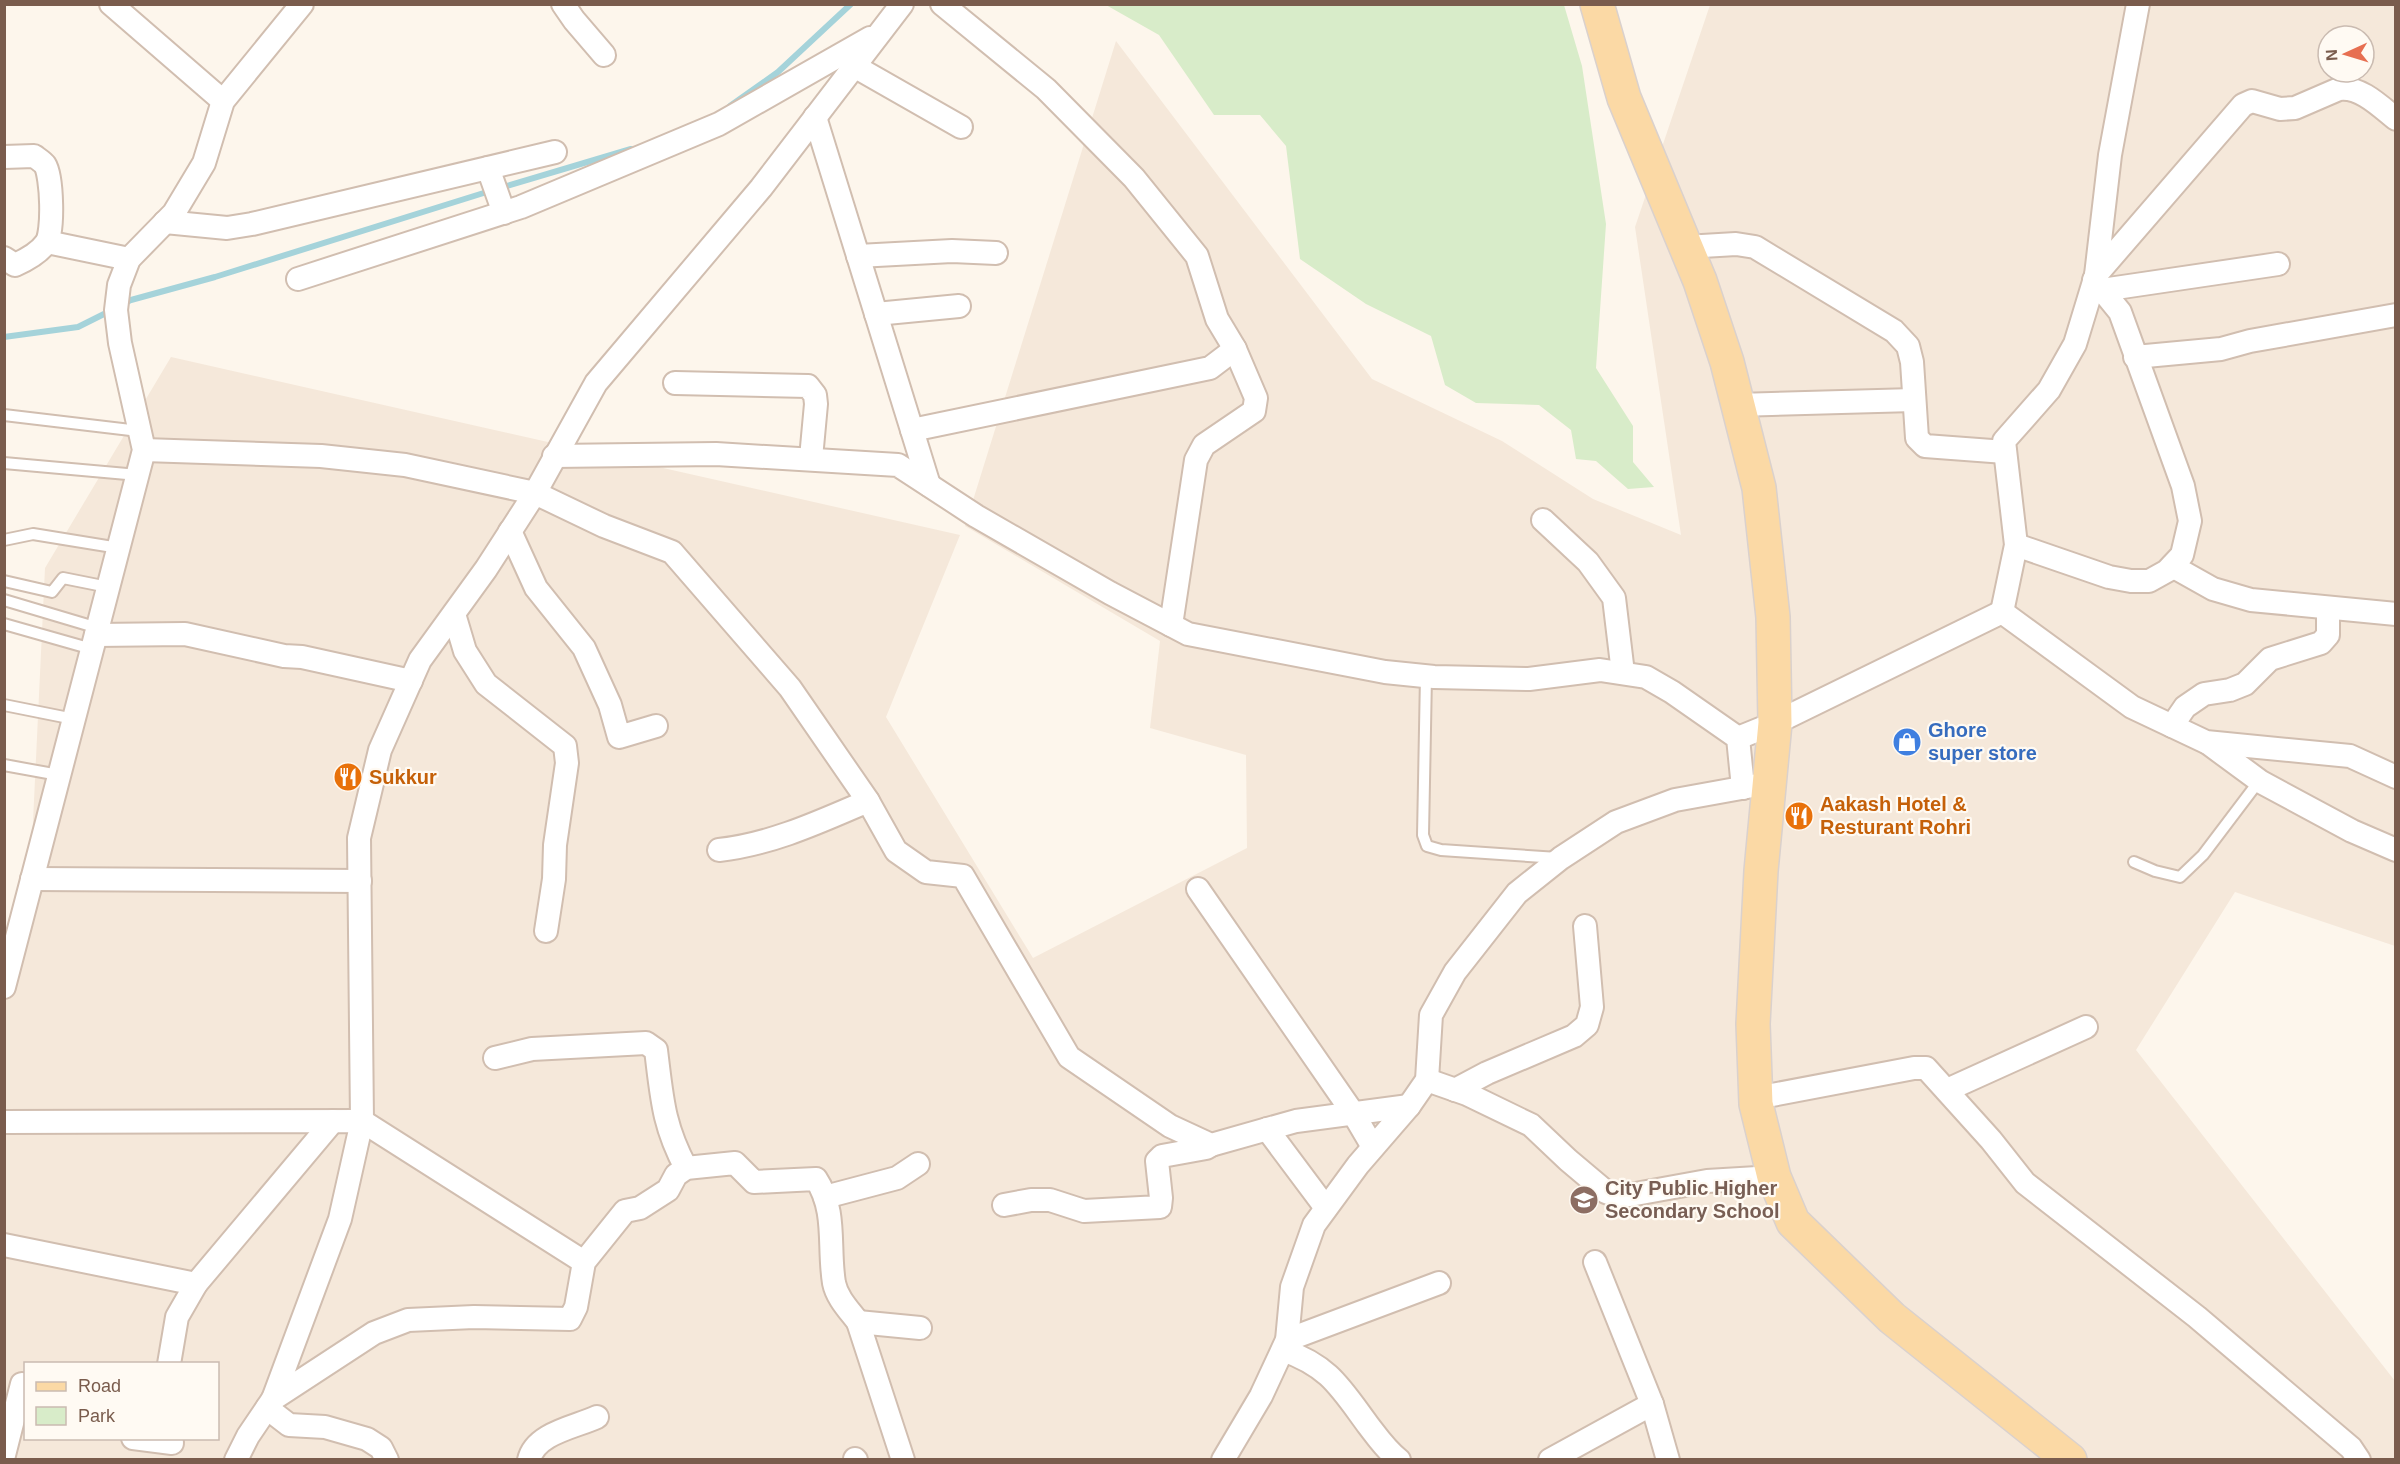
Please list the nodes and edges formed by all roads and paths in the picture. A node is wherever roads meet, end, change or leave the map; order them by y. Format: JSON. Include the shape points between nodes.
{"nodes":[{"id":1,"x":111,"y":4,"type":"edge"},
{"id":2,"x":303,"y":4,"type":"edge"},
{"id":3,"x":563,"y":4,"type":"edge"},
{"id":4,"x":902,"y":4,"type":"edge"},
{"id":5,"x":942,"y":4,"type":"edge"},
{"id":6,"x":1597,"y":4,"type":"edge"},
{"id":7,"x":1620,"y":4,"type":"edge"},
{"id":8,"x":2138,"y":4,"type":"edge"},
{"id":9,"x":881,"y":32,"type":"junction"},
{"id":10,"x":604,"y":55,"type":"dead end"},
{"id":11,"x":854,"y":66,"type":"junction"},
{"id":12,"x":224,"y":101,"type":"junction"},
{"id":13,"x":815,"y":117,"type":"junction"},
{"id":14,"x":2396,"y":119,"type":"edge"},
{"id":15,"x":961,"y":127,"type":"dead end"},
{"id":16,"x":555,"y":152,"type":"dead end"},
{"id":17,"x":4,"y":157,"type":"edge"},
{"id":18,"x":491,"y":173,"type":"junction"},
{"id":19,"x":1661,"y":189,"type":"junction"},
{"id":20,"x":503,"y":208,"type":"junction"},
{"id":21,"x":165,"y":222,"type":"junction"},
{"id":22,"x":47,"y":242,"type":"junction"},
{"id":23,"x":1685,"y":247,"type":"junction"},
{"id":24,"x":996,"y":253,"type":"dead end"},
{"id":25,"x":858,"y":256,"type":"junction"},
{"id":26,"x":4,"y":258,"type":"edge"},
{"id":27,"x":129,"y":259,"type":"junction"},
{"id":28,"x":2278,"y":264,"type":"dead end"},
{"id":29,"x":298,"y":279,"type":"dead end"},
{"id":30,"x":2098,"y":282,"type":"junction"},
{"id":31,"x":959,"y":306,"type":"dead end"},
{"id":32,"x":876,"y":315,"type":"junction"},
{"id":33,"x":2396,"y":315,"type":"edge"},
{"id":34,"x":1235,"y":349,"type":"junction"},
{"id":35,"x":2135,"y":357,"type":"junction"},
{"id":36,"x":675,"y":383,"type":"dead end"},
{"id":37,"x":1914,"y":400,"type":"junction"},
{"id":38,"x":1737,"y":405,"type":"junction"},
{"id":39,"x":4,"y":415,"type":"edge"},
{"id":40,"x":912,"y":430,"type":"junction"},
{"id":41,"x":141,"y":440,"type":"junction"},
{"id":42,"x":2005,"y":452,"type":"junction"},
{"id":43,"x":554,"y":456,"type":"junction"},
{"id":44,"x":811,"y":458,"type":"junction"},
{"id":45,"x":4,"y":463,"type":"edge"},
{"id":46,"x":138,"y":474,"type":"junction"},
{"id":47,"x":929,"y":485,"type":"junction"},
{"id":48,"x":535,"y":493,"type":"junction"},
{"id":49,"x":1543,"y":520,"type":"dead end"},
{"id":50,"x":510,"y":531,"type":"junction"},
{"id":51,"x":4,"y":540,"type":"edge"},
{"id":52,"x":2016,"y":545,"type":"junction"},
{"id":53,"x":119,"y":548,"type":"junction"},
{"id":54,"x":2172,"y":566,"type":"junction"},
{"id":55,"x":4,"y":581,"type":"edge"},
{"id":56,"x":108,"y":587,"type":"junction"},
{"id":57,"x":4,"y":600,"type":"edge"},
{"id":58,"x":2328,"y":608,"type":"junction"},
{"id":59,"x":2002,"y":612,"type":"junction"},
{"id":60,"x":454,"y":614,"type":"junction"},
{"id":61,"x":2396,"y":614,"type":"edge"},
{"id":62,"x":4,"y":624,"type":"edge"},
{"id":63,"x":1171,"y":625,"type":"junction"},
{"id":64,"x":95,"y":637,"type":"junction"},
{"id":65,"x":1623,"y":673,"type":"junction"},
{"id":66,"x":1426,"y":676,"type":"junction"},
{"id":67,"x":411,"y":681,"type":"junction"},
{"id":68,"x":4,"y":705,"type":"edge"},
{"id":69,"x":74,"y":719,"type":"junction"},
{"id":70,"x":1775,"y":723,"type":"junction"},
{"id":71,"x":656,"y":726,"type":"dead end"},
{"id":72,"x":2172,"y":726,"type":"junction"},
{"id":73,"x":1738,"y":738,"type":"junction"},
{"id":74,"x":2206,"y":742,"type":"junction"},
{"id":75,"x":4,"y":765,"type":"edge"},
{"id":76,"x":59,"y":775,"type":"junction"},
{"id":77,"x":2396,"y":777,"type":"edge"},
{"id":78,"x":2259,"y":781,"type":"junction"},
{"id":79,"x":1755,"y":785,"type":"junction"},
{"id":80,"x":868,"y":801,"type":"junction"},
{"id":81,"x":719,"y":850,"type":"dead end"},
{"id":82,"x":2396,"y":850,"type":"edge"},
{"id":83,"x":1561,"y":858,"type":"junction"},
{"id":84,"x":2134,"y":862,"type":"dead end"},
{"id":85,"x":33,"y":879,"type":"junction"},
{"id":86,"x":360,"y":881,"type":"junction"},
{"id":87,"x":1198,"y":889,"type":"dead end"},
{"id":88,"x":1585,"y":926,"type":"dead end"},
{"id":89,"x":546,"y":932,"type":"dead end"},
{"id":90,"x":4,"y":987,"type":"edge"},
{"id":91,"x":2086,"y":1027,"type":"dead end"},
{"id":92,"x":495,"y":1058,"type":"dead end"},
{"id":93,"x":1427,"y":1080,"type":"junction"},
{"id":94,"x":1455,"y":1090,"type":"junction"},
{"id":95,"x":1947,"y":1090,"type":"junction"},
{"id":96,"x":1756,"y":1098,"type":"junction"},
{"id":97,"x":1409,"y":1106,"type":"junction"},
{"id":98,"x":1353,"y":1113,"type":"junction"},
{"id":99,"x":333,"y":1121,"type":"junction"},
{"id":100,"x":362,"y":1121,"type":"junction"},
{"id":101,"x":4,"y":1122,"type":"edge"},
{"id":102,"x":1267,"y":1129,"type":"junction"},
{"id":103,"x":1211,"y":1145,"type":"junction"},
{"id":104,"x":1373,"y":1147,"type":"junction"},
{"id":105,"x":918,"y":1164,"type":"dead end"},
{"id":106,"x":686,"y":1168,"type":"junction"},
{"id":107,"x":1774,"y":1177,"type":"junction"},
{"id":108,"x":825,"y":1197,"type":"junction"},
{"id":109,"x":1004,"y":1205,"type":"dead end"},
{"id":110,"x":1326,"y":1208,"type":"junction"},
{"id":111,"x":4,"y":1245,"type":"edge"},
{"id":112,"x":584,"y":1262,"type":"junction"},
{"id":113,"x":1595,"y":1262,"type":"dead end"},
{"id":114,"x":1439,"y":1283,"type":"dead end"},
{"id":115,"x":196,"y":1284,"type":"junction"},
{"id":116,"x":858,"y":1322,"type":"junction"},
{"id":117,"x":920,"y":1328,"type":"dead end"},
{"id":118,"x":1285,"y":1345,"type":"junction"},
{"id":119,"x":169,"y":1362,"type":"edge"},
{"id":120,"x":18,"y":1383,"type":"edge"},
{"id":121,"x":270,"y":1404,"type":"junction"},
{"id":122,"x":1652,"y":1404,"type":"junction"},
{"id":123,"x":597,"y":1416,"type":"dead end"},
{"id":124,"x":143,"y":1440,"type":"edge"},
{"id":125,"x":175,"y":1447,"type":"edge"},
{"id":126,"x":4,"y":1455,"type":"edge"},
{"id":127,"x":2063,"y":1458,"type":"edge"},
{"id":128,"x":236,"y":1460,"type":"edge"},
{"id":129,"x":387,"y":1460,"type":"edge"},
{"id":130,"x":530,"y":1460,"type":"edge"},
{"id":131,"x":903,"y":1460,"type":"edge"},
{"id":132,"x":1223,"y":1460,"type":"edge"},
{"id":133,"x":1399,"y":1460,"type":"edge"},
{"id":134,"x":1550,"y":1460,"type":"edge"},
{"id":135,"x":1668,"y":1460,"type":"edge"},
{"id":136,"x":2359,"y":1460,"type":"edge"}],
"edges":[{"from":1,"to":12,"type":"street"},
{"from":2,"to":12,"type":"street"},
{"from":3,"to":10,"type":"street"},
{"from":4,"to":9,"type":"street"},
{"from":5,"to":34,"type":"street","via":[[1046,88],[1134,178],[1197,256],[1217,319]]},
{"from":6,"to":19,"type":"main road","via":[[1624,98]]},
{"from":7,"to":19,"type":"main road","via":[[1646,92]]},
{"from":8,"to":30,"type":"street","via":[[2110,155]]},
{"from":9,"to":11,"type":"street"},
{"from":9,"to":20,"type":"street","via":[[719,124]]},
{"from":11,"to":13,"type":"street"},
{"from":11,"to":15,"type":"street"},
{"from":12,"to":21,"type":"street","via":[[204,163]]},
{"from":13,"to":25,"type":"street"},
{"from":13,"to":43,"type":"street","via":[[761,188],[596,384]]},
{"from":14,"to":30,"type":"street","via":[[2356,90],[2346,88],[2295,108],[2280,109],[2252,101],[2243,105]]},
{"from":16,"to":18,"type":"street"},
{"from":17,"to":22,"type":"street","via":[[34,156],[45,164],[51,223]]},
{"from":18,"to":20,"type":"street"},
{"from":18,"to":21,"type":"street","via":[[227,228]]},
{"from":19,"to":23,"type":"main road"},
{"from":20,"to":29,"type":"street"},
{"from":21,"to":27,"type":"street"},
{"from":22,"to":26,"type":"street","via":[[30,258],[15,265]]},
{"from":22,"to":27,"type":"street"},
{"from":23,"to":37,"type":"street","via":[[1755,247],[1894,331],[1908,346]]},
{"from":23,"to":38,"type":"main road","via":[[1700,281]]},
{"from":24,"to":25,"type":"street"},
{"from":25,"to":32,"type":"street"},
{"from":27,"to":41,"type":"street","via":[[119,285],[116,310]]},
{"from":28,"to":30,"type":"street"},
{"from":30,"to":35,"type":"street","via":[[2120,312]]},
{"from":30,"to":42,"type":"street","via":[[2075,344],[2049,390],[2004,441]]},
{"from":31,"to":32,"type":"street"},
{"from":32,"to":40,"type":"street"},
{"from":33,"to":35,"type":"street","via":[[2221,349]]},
{"from":34,"to":40,"type":"street","via":[[1210,368]]},
{"from":34,"to":63,"type":"street","via":[[1256,398],[1254,411],[1204,445],[1196,460]]},
{"from":35,"to":54,"type":"street","via":[[2183,486],[2190,521],[2182,555]]},
{"from":36,"to":44,"type":"street","via":[[808,386],[816,404]]},
{"from":37,"to":38,"type":"street"},
{"from":37,"to":42,"type":"street","via":[[1917,438],[1925,446]]},
{"from":38,"to":70,"type":"main road","via":[[1759,488],[1773,617]]},
{"from":39,"to":41,"type":"lane"},
{"from":40,"to":47,"type":"street"},
{"from":41,"to":46,"type":"street"},
{"from":41,"to":48,"type":"street","via":[[405,465]]},
{"from":42,"to":52,"type":"street"},
{"from":43,"to":44,"type":"street","via":[[716,454]]},
{"from":43,"to":48,"type":"street"},
{"from":44,"to":47,"type":"street","via":[[898,465]]},
{"from":45,"to":46,"type":"lane"},
{"from":46,"to":53,"type":"street"},
{"from":47,"to":63,"type":"street"},
{"from":48,"to":50,"type":"street"},
{"from":48,"to":80,"type":"street","via":[[604,526],[672,552],[790,688]]},
{"from":49,"to":65,"type":"street","via":[[1588,562],[1614,598]]},
{"from":50,"to":60,"type":"street"},
{"from":50,"to":71,"type":"street","via":[[536,588],[584,648],[610,705],[619,737]]},
{"from":51,"to":53,"type":"lane","via":[[33,534]]},
{"from":52,"to":54,"type":"street","via":[[2131,581],[2149,580]]},
{"from":52,"to":59,"type":"street"},
{"from":53,"to":56,"type":"street"},
{"from":54,"to":58,"type":"street","via":[[2213,589],[2251,600]]},
{"from":55,"to":56,"type":"lane","via":[[52,592],[63,578]]},
{"from":56,"to":64,"type":"street"},
{"from":57,"to":64,"type":"lane"},
{"from":58,"to":61,"type":"street"},
{"from":58,"to":72,"type":"street","via":[[2328,635],[2321,643],[2270,659],[2245,684],[2204,694],[2185,707]]},
{"from":59,"to":70,"type":"street"},
{"from":59,"to":72,"type":"street","via":[[2132,707]]},
{"from":60,"to":67,"type":"street","via":[[420,660]]},
{"from":60,"to":89,"type":"street","via":[[465,651],[486,684],[565,746],[567,764]]},
{"from":62,"to":64,"type":"lane"},
{"from":63,"to":66,"type":"street","via":[[1188,634],[1385,672]]},
{"from":64,"to":67,"type":"street","via":[[185,634]]},
{"from":64,"to":69,"type":"street"},
{"from":65,"to":66,"type":"street","via":[[1600,670],[1529,680]]},
{"from":65,"to":73,"type":"street","via":[[1646,676]]},
{"from":66,"to":83,"type":"lane","via":[[1423,835],[1427,846]]},
{"from":67,"to":86,"type":"street","via":[[380,750],[359,838]]},
{"from":68,"to":69,"type":"lane"},
{"from":69,"to":76,"type":"street"},
{"from":70,"to":73,"type":"street"},
{"from":70,"to":79,"type":"main road"},
{"from":72,"to":74,"type":"street"},
{"from":73,"to":79,"type":"street"},
{"from":74,"to":77,"type":"street","via":[[2350,756]]},
{"from":74,"to":78,"type":"street"},
{"from":75,"to":76,"type":"lane"},
{"from":76,"to":85,"type":"street"},
{"from":78,"to":82,"type":"street"},
{"from":78,"to":84,"type":"lane","via":[[2203,855],[2180,877]]},
{"from":79,"to":83,"type":"street","via":[[1676,800],[1616,822]]},
{"from":79,"to":96,"type":"main road"},
{"from":80,"to":81,"type":"street","via":[[774,840]]},
{"from":80,"to":103,"type":"street","via":[[896,851],[926,872],[963,876],[1069,1057],[1170,1126]]},
{"from":83,"to":93,"type":"street","via":[[1517,893],[1455,972],[1431,1015]]},
{"from":85,"to":86,"type":"street"},
{"from":85,"to":90,"type":"street"},
{"from":86,"to":100,"type":"street"},
{"from":87,"to":98,"type":"street"},
{"from":88,"to":94,"type":"street","via":[[1592,1007],[1587,1025],[1574,1036]]},
{"from":91,"to":95,"type":"street"},
{"from":92,"to":106,"type":"street","via":[[532,1049],[646,1043],[656,1050],[663,1111],[672,1142]]},
{"from":93,"to":94,"type":"street"},
{"from":93,"to":97,"type":"street"},
{"from":94,"to":107,"type":"street","via":[[1531,1125],[1606,1192],[1619,1197],[1707,1181]]},
{"from":95,"to":96,"type":"street","via":[[1926,1068],[1914,1068]]},
{"from":95,"to":136,"type":"street","via":[[2025,1183],[2197,1317],[2351,1448]]},
{"from":96,"to":107,"type":"main road"},
{"from":97,"to":98,"type":"street"},
{"from":97,"to":104,"type":"street"},
{"from":98,"to":102,"type":"street"},
{"from":98,"to":104,"type":"street"},
{"from":99,"to":100,"type":"street"},
{"from":99,"to":101,"type":"street"},
{"from":99,"to":115,"type":"street"},
{"from":100,"to":112,"type":"street"},
{"from":100,"to":121,"type":"street","via":[[340,1219]]},
{"from":102,"to":103,"type":"street"},
{"from":102,"to":110,"type":"street"},
{"from":103,"to":109,"type":"street","via":[[1162,1156],[1157,1161],[1160,1207],[1084,1211],[1050,1200]]},
{"from":104,"to":110,"type":"street"},
{"from":105,"to":108,"type":"street","via":[[897,1178]]},
{"from":106,"to":108,"type":"street","via":[[735,1163],[754,1182],[816,1179]]},
{"from":106,"to":112,"type":"street","via":[[676,1175],[668,1190],[640,1208],[625,1211]]},
{"from":107,"to":127,"type":"main road","via":[[1793,1222],[1892,1318]]},
{"from":108,"to":116,"type":"street","via":[[832,1228],[834,1284],[843,1304]]},
{"from":110,"to":118,"type":"street","via":[[1314,1225],[1292,1287]]},
{"from":111,"to":115,"type":"street"},
{"from":112,"to":121,"type":"street","via":[[570,1319],[408,1320],[374,1333]]},
{"from":113,"to":122,"type":"street"},
{"from":114,"to":118,"type":"street"},
{"from":115,"to":119,"type":"street","via":[[177,1317]]},
{"from":116,"to":117,"type":"street"},
{"from":116,"to":131,"type":"street"},
{"from":118,"to":132,"type":"street","via":[[1261,1396]]},
{"from":118,"to":133,"type":"street","via":[[1325,1371],[1387,1451]]},
{"from":120,"to":126,"type":"street"},
{"from":121,"to":128,"type":"street"},
{"from":121,"to":129,"type":"street","via":[[290,1425],[325,1428],[367,1439],[381,1448]]},
{"from":122,"to":134,"type":"street"},
{"from":122,"to":135,"type":"street"},
{"from":123,"to":130,"type":"street","via":[[543,1440],[531,1451]]},
{"from":124,"to":125,"type":"street"}]}
